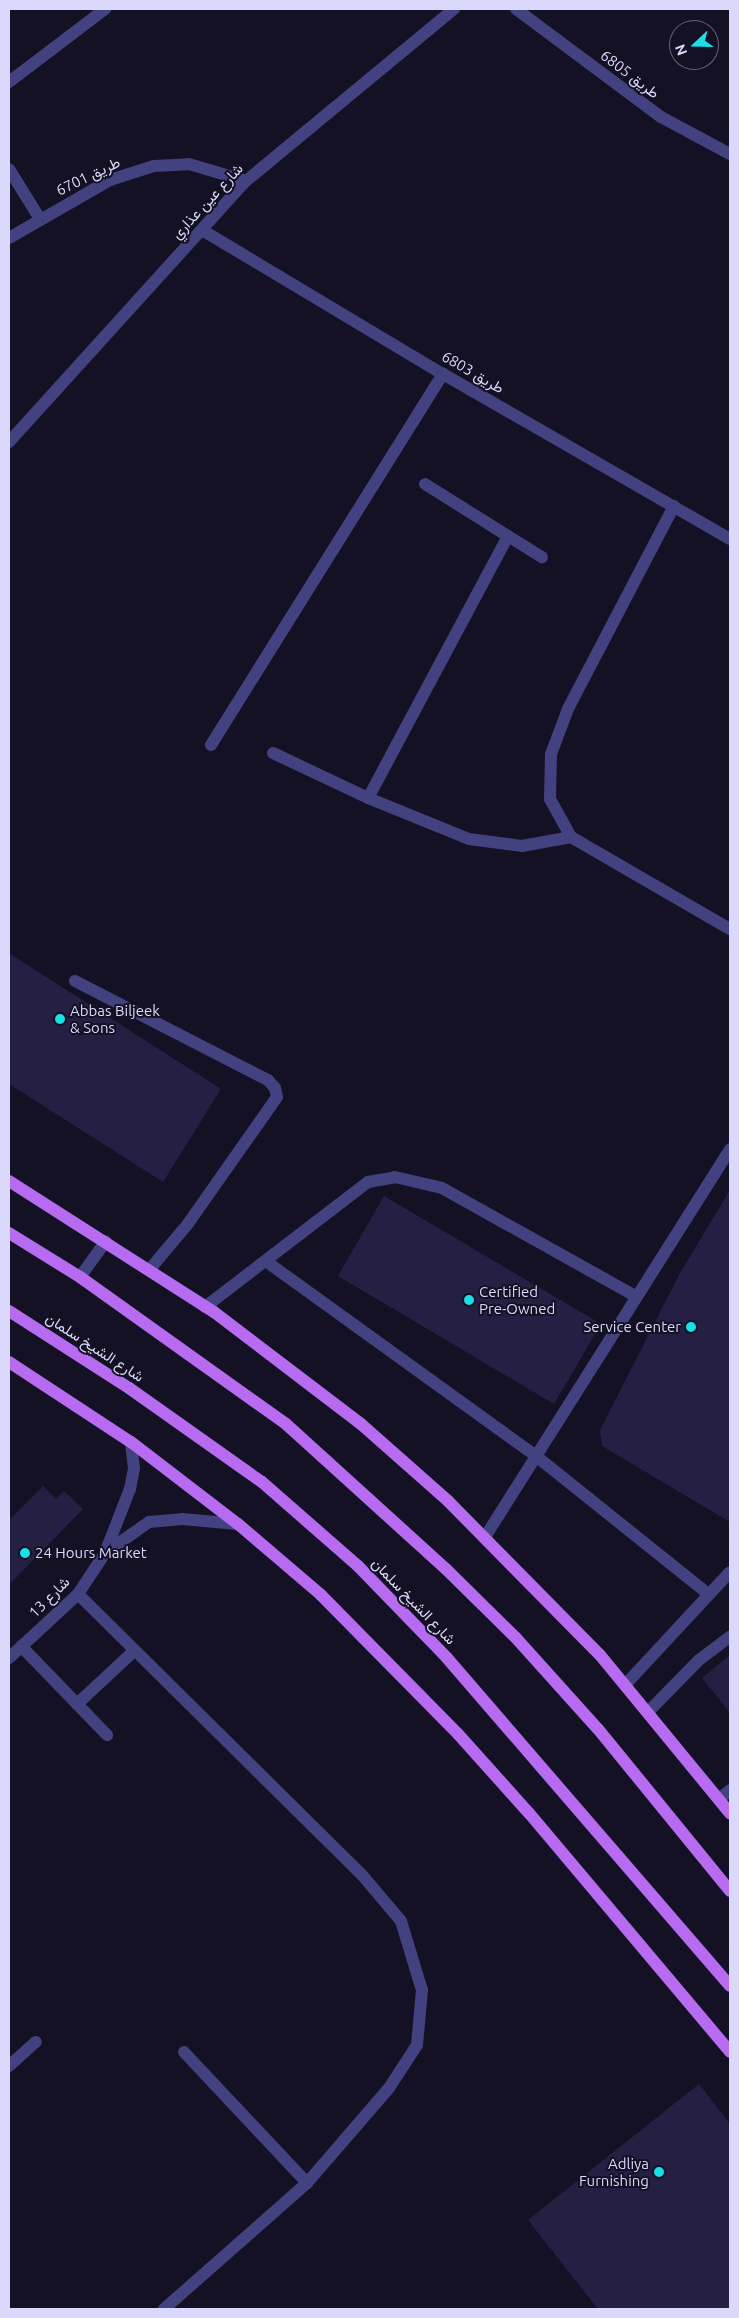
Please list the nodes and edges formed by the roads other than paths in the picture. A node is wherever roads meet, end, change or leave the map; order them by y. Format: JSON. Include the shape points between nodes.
{"nodes":[{"id":1,"x":105,"y":9,"type":"edge"},
{"id":2,"x":454,"y":9,"type":"edge"},
{"id":3,"x":516,"y":9,"type":"edge"},
{"id":4,"x":9,"y":82,"type":"edge"},
{"id":5,"x":730,"y":154,"type":"edge"},
{"id":6,"x":9,"y":169,"type":"edge"},
{"id":7,"x":246,"y":181,"type":"junction"},
{"id":8,"x":40,"y":219,"type":"junction"},
{"id":9,"x":202,"y":230,"type":"junction"},
{"id":10,"x":9,"y":238,"type":"edge"},
{"id":11,"x":443,"y":374,"type":"junction"},
{"id":12,"x":9,"y":442,"type":"edge"},
{"id":13,"x":425,"y":484,"type":"dead end"},
{"id":14,"x":674,"y":506,"type":"junction"},
{"id":15,"x":508,"y":536,"type":"junction"},
{"id":16,"x":730,"y":540,"type":"edge"},
{"id":17,"x":542,"y":557,"type":"dead end"},
{"id":18,"x":211,"y":745,"type":"dead end"},
{"id":19,"x":273,"y":753,"type":"dead end"},
{"id":20,"x":368,"y":798,"type":"junction"},
{"id":21,"x":571,"y":837,"type":"junction"},
{"id":22,"x":730,"y":929,"type":"edge"},
{"id":23,"x":75,"y":981,"type":"dead end"},
{"id":24,"x":730,"y":1149,"type":"edge"},
{"id":25,"x":9,"y":1181,"type":"edge"},
{"id":26,"x":9,"y":1233,"type":"edge"},
{"id":27,"x":106,"y":1241,"type":"junction"},
{"id":28,"x":267,"y":1262,"type":"junction"},
{"id":29,"x":150,"y":1269,"type":"junction"},
{"id":30,"x":80,"y":1277,"type":"junction"},
{"id":31,"x":636,"y":1297,"type":"junction"},
{"id":32,"x":204,"y":1307,"type":"junction"},
{"id":33,"x":9,"y":1310,"type":"edge"},
{"id":34,"x":9,"y":1362,"type":"edge"},
{"id":35,"x":131,"y":1442,"type":"junction"},
{"id":36,"x":536,"y":1456,"type":"junction"},
{"id":37,"x":238,"y":1524,"type":"junction"},
{"id":38,"x":486,"y":1537,"type":"junction"},
{"id":39,"x":105,"y":1553,"type":"junction"},
{"id":40,"x":730,"y":1572,"type":"edge"},
{"id":41,"x":78,"y":1594,"type":"junction"},
{"id":42,"x":708,"y":1594,"type":"junction"},
{"id":43,"x":730,"y":1637,"type":"edge"},
{"id":44,"x":22,"y":1646,"type":"junction"},
{"id":45,"x":134,"y":1651,"type":"junction"},
{"id":46,"x":9,"y":1658,"type":"edge"},
{"id":47,"x":625,"y":1685,"type":"junction"},
{"id":48,"x":77,"y":1704,"type":"junction"},
{"id":49,"x":648,"y":1712,"type":"junction"},
{"id":50,"x":107,"y":1735,"type":"dead end"},
{"id":51,"x":730,"y":1790,"type":"edge"},
{"id":52,"x":719,"y":1799,"type":"junction"},
{"id":53,"x":730,"y":1813,"type":"edge"},
{"id":54,"x":730,"y":1891,"type":"edge"},
{"id":55,"x":730,"y":1986,"type":"edge"},
{"id":56,"x":36,"y":2042,"type":"dead end"},
{"id":57,"x":184,"y":2052,"type":"dead end"},
{"id":58,"x":730,"y":2052,"type":"edge"},
{"id":59,"x":9,"y":2066,"type":"edge"},
{"id":60,"x":307,"y":2183,"type":"junction"},
{"id":61,"x":164,"y":2309,"type":"edge"}],
"edges":[{"from":1,"to":4,"type":"street"},
{"from":2,"to":7,"type":"street","name":"شارع عين عذاري"},
{"from":3,"to":5,"type":"street","name":"طريق 6805","via":[[661,117]]},
{"from":6,"to":8,"type":"street"},
{"from":7,"to":8,"type":"street","name":"طريق 6701","via":[[189,164],[154,166],[110,180]]},
{"from":7,"to":9,"type":"street","name":"شارع عين عذاري"},
{"from":8,"to":10,"type":"street","name":"طريق 6701"},
{"from":9,"to":11,"type":"street","name":"طريق 6803"},
{"from":9,"to":12,"type":"street","name":"شارع عين عذاري"},
{"from":11,"to":14,"type":"street","name":"طريق 6803"},
{"from":11,"to":18,"type":"street"},
{"from":13,"to":15,"type":"street"},
{"from":14,"to":16,"type":"street","name":"طريق 6803"},
{"from":14,"to":21,"type":"street","via":[[568,709],[551,754],[550,799]]},
{"from":15,"to":17,"type":"street"},
{"from":15,"to":20,"type":"street"},
{"from":19,"to":20,"type":"street"},
{"from":20,"to":21,"type":"street","via":[[468,839],[522,846]]},
{"from":21,"to":22,"type":"street"},
{"from":23,"to":29,"type":"street","via":[[268,1080],[275,1088],[277,1097],[187,1225]]},
{"from":24,"to":31,"type":"street"},
{"from":25,"to":27,"type":"main road"},
{"from":26,"to":30,"type":"main road"},
{"from":27,"to":29,"type":"main road"},
{"from":27,"to":30,"type":"street"},
{"from":28,"to":31,"type":"street","via":[[368,1182],[395,1177],[442,1188]]},
{"from":28,"to":32,"type":"street"},
{"from":28,"to":36,"type":"street"},
{"from":29,"to":32,"type":"main road"},
{"from":30,"to":54,"type":"main road","via":[[286,1424],[446,1569],[516,1638],[598,1729]]},
{"from":31,"to":36,"type":"street"},
{"from":32,"to":38,"type":"main road","via":[[361,1424]]},
{"from":33,"to":55,"type":"main road","name":"شارع الشيخ سلمان","via":[[129,1388],[262,1482],[358,1566],[447,1658]]},
{"from":34,"to":35,"type":"main road"},
{"from":35,"to":37,"type":"main road"},
{"from":35,"to":39,"type":"street","via":[[134,1468],[130,1489]]},
{"from":36,"to":38,"type":"street"},
{"from":36,"to":42,"type":"street"},
{"from":37,"to":39,"type":"street","via":[[182,1519],[150,1522]]},
{"from":37,"to":58,"type":"main road","via":[[321,1595],[458,1734],[529,1813]]},
{"from":38,"to":47,"type":"main road"},
{"from":39,"to":41,"type":"street","name":"شارع 13"},
{"from":40,"to":42,"type":"street"},
{"from":41,"to":44,"type":"street","name":"شارع 13"},
{"from":41,"to":45,"type":"street"},
{"from":42,"to":47,"type":"street"},
{"from":43,"to":49,"type":"street","via":[[693,1666]]},
{"from":44,"to":46,"type":"street","name":"شارع 13"},
{"from":44,"to":48,"type":"street"},
{"from":45,"to":48,"type":"street"},
{"from":45,"to":60,"type":"street","via":[[364,1876],[401,1921],[422,1990],[417,2045],[389,2088]]},
{"from":47,"to":49,"type":"main road"},
{"from":48,"to":50,"type":"street"},
{"from":49,"to":52,"type":"main road"},
{"from":51,"to":52,"type":"street"},
{"from":52,"to":53,"type":"main road"},
{"from":56,"to":59,"type":"street"},
{"from":57,"to":60,"type":"street"},
{"from":60,"to":61,"type":"street"}]}
